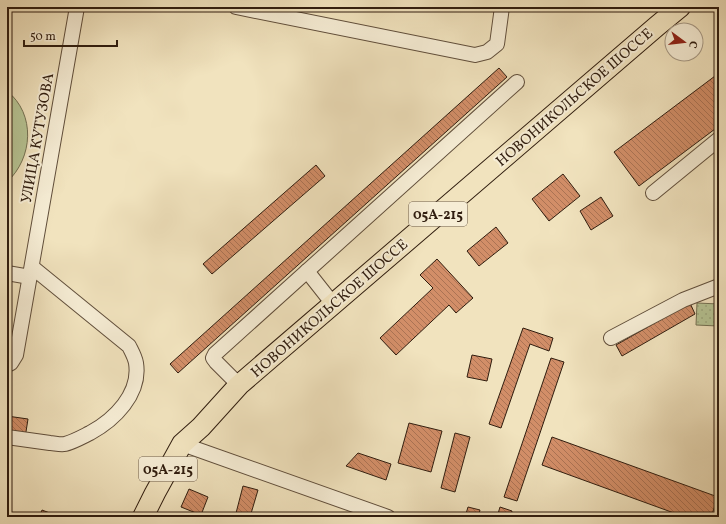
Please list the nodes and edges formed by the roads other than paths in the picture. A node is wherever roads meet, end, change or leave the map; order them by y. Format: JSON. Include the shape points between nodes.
{"nodes":[{"id":1,"x":77,"y":7,"type":"edge"},
{"id":2,"x":236,"y":7,"type":"edge"},
{"id":3,"x":502,"y":7,"type":"edge"},
{"id":4,"x":680,"y":7,"type":"edge"},
{"id":5,"x":517,"y":82,"type":"dead end"},
{"id":6,"x":719,"y":139,"type":"edge"},
{"id":7,"x":653,"y":193,"type":"dead end"},
{"id":8,"x":307,"y":271,"type":"junction"},
{"id":9,"x":31,"y":272,"type":"junction"},
{"id":10,"x":7,"y":273,"type":"edge"},
{"id":11,"x":719,"y":286,"type":"edge"},
{"id":12,"x":333,"y":304,"type":"junction"},
{"id":13,"x":611,"y":338,"type":"dead end"},
{"id":14,"x":7,"y":365,"type":"edge"},
{"id":15,"x":240,"y":384,"type":"junction"},
{"id":16,"x":7,"y":437,"type":"edge"},
{"id":17,"x":182,"y":444,"type":"junction"},
{"id":18,"x":143,"y":517,"type":"edge"},
{"id":19,"x":388,"y":517,"type":"edge"}],
"edges":[{"from":1,"to":9,"type":"street","name":"УЛИЦА КУТУЗОВА"},
{"from":2,"to":3,"type":"street","via":[[475,55],[487,52],[496,44]]},
{"from":4,"to":12,"type":"highway","name":"НОВОНИКОЛЬСКОЕ ШОССЕ","number":"05А-215"},
{"from":5,"to":8,"type":"street"},
{"from":6,"to":7,"type":"street"},
{"from":8,"to":12,"type":"street"},
{"from":8,"to":15,"type":"street","via":[[215,354],[213,358],[216,362]]},
{"from":9,"to":10,"type":"street"},
{"from":9,"to":14,"type":"street","name":"УЛИЦА КУТУЗОВА","via":[[16,355]]},
{"from":9,"to":16,"type":"street","via":[[129,346],[134,355],[136,374],[134,387],[124,405],[98,428],[81,438],[64,444]]},
{"from":11,"to":13,"type":"street","via":[[683,300]]},
{"from":12,"to":15,"type":"highway","name":"НОВОНИКОЛЬСКОЕ ШОССЕ","number":"05А-215"},
{"from":15,"to":17,"type":"highway","name":"НОВОНИКОЛЬСКОЕ ШОССЕ","number":"05А-215"},
{"from":17,"to":18,"type":"highway","number":"05А-215"},
{"from":17,"to":19,"type":"street"}]}
